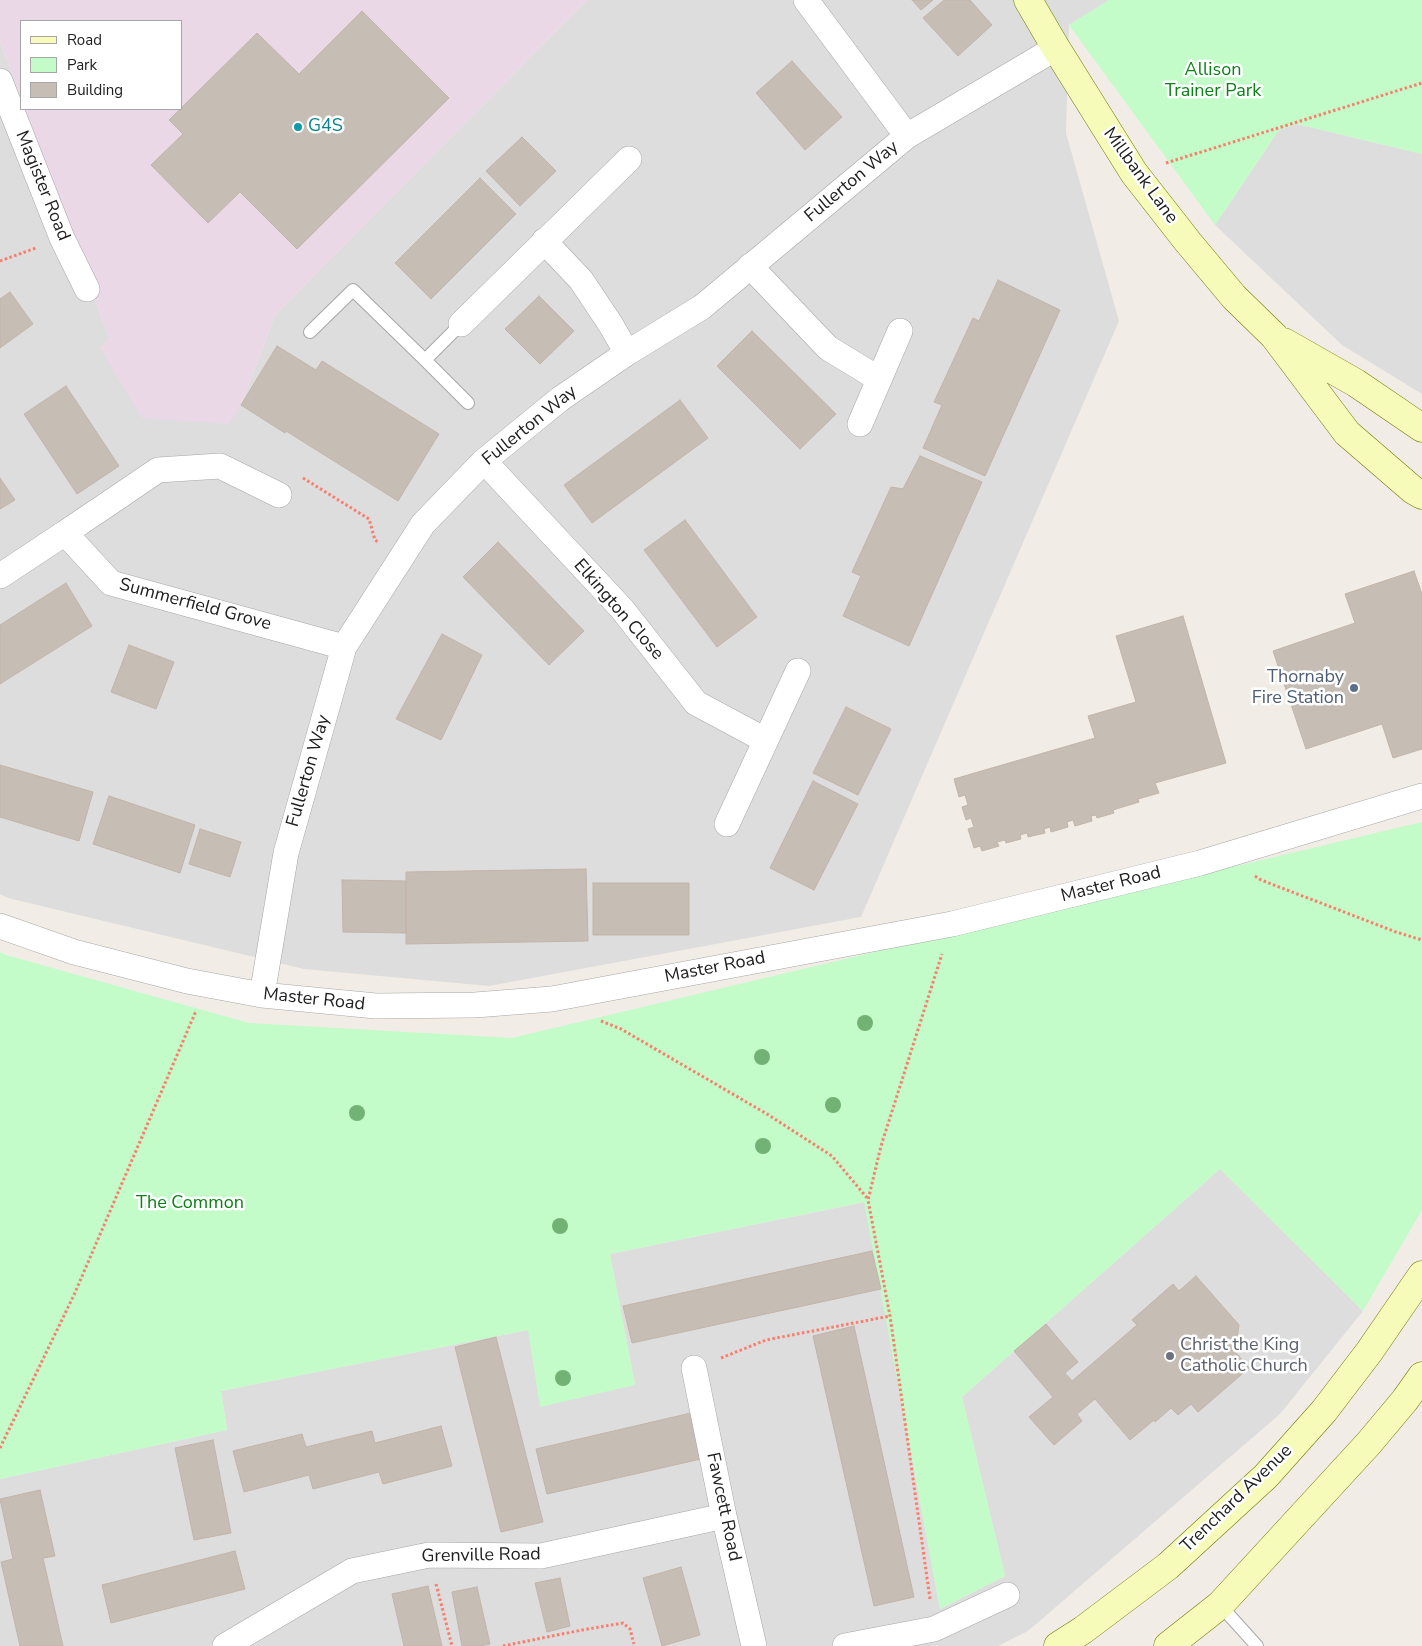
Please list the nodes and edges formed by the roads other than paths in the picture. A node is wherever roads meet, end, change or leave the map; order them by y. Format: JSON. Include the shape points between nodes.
{"nodes":[{"id":1,"x":806,"y":0,"type":"edge"},
{"id":2,"x":1028,"y":0,"type":"edge"},
{"id":3,"x":1056,"y":48,"type":"junction"},
{"id":4,"x":0,"y":81,"type":"edge"},
{"id":5,"x":907,"y":136,"type":"junction"},
{"id":6,"x":629,"y":159,"type":"dead end"},
{"id":7,"x":544,"y":241,"type":"junction"},
{"id":8,"x":750,"y":266,"type":"junction"},
{"id":9,"x":87,"y":289,"type":"dead end"},
{"id":10,"x":461,"y":324,"type":"joint"},
{"id":11,"x":900,"y":331,"type":"dead end"},
{"id":12,"x":310,"y":332,"type":"dead end"},
{"id":13,"x":1274,"y":336,"type":"junction"},
{"id":14,"x":627,"y":353,"type":"junction"},
{"id":15,"x":425,"y":360,"type":"junction"},
{"id":16,"x":879,"y":379,"type":"junction"},
{"id":17,"x":468,"y":403,"type":"dead end"},
{"id":18,"x":860,"y":424,"type":"dead end"},
{"id":19,"x":1422,"y":428,"type":"edge"},
{"id":20,"x":484,"y":461,"type":"junction"},
{"id":21,"x":279,"y":495,"type":"road end"},
{"id":22,"x":1422,"y":495,"type":"edge"},
{"id":23,"x":65,"y":534,"type":"junction"},
{"id":24,"x":0,"y":576,"type":"edge"},
{"id":25,"x":344,"y":646,"type":"junction"},
{"id":26,"x":798,"y":671,"type":"dead end"},
{"id":27,"x":766,"y":740,"type":"junction"},
{"id":28,"x":1422,"y":796,"type":"edge"},
{"id":29,"x":727,"y":824,"type":"dead end"},
{"id":30,"x":0,"y":926,"type":"edge"},
{"id":31,"x":262,"y":995,"type":"junction"},
{"id":32,"x":1418,"y":1290,"type":"edge"},
{"id":33,"x":694,"y":1368,"type":"road end"},
{"id":34,"x":1422,"y":1376,"type":"edge"},
{"id":35,"x":724,"y":1516,"type":"junction"},
{"id":36,"x":1007,"y":1595,"type":"dead end"},
{"id":37,"x":1220,"y":1605,"type":"junction"},
{"id":38,"x":225,"y":1646,"type":"edge"},
{"id":39,"x":754,"y":1646,"type":"edge"},
{"id":40,"x":846,"y":1646,"type":"edge"},
{"id":41,"x":1058,"y":1646,"type":"edge"},
{"id":42,"x":1168,"y":1646,"type":"edge"},
{"id":43,"x":1257,"y":1646,"type":"edge"}],
"edges":[{"from":1,"to":5,"type":"street"},
{"from":2,"to":3,"type":"street","name":"Millbank Lane"},
{"from":3,"to":5,"type":"street","name":"Fullerton Way"},
{"from":3,"to":13,"type":"street","name":"Millbank Lane","via":[[1134,173],[1234,297]]},
{"from":4,"to":9,"type":"street","name":"Magister Road","via":[[62,238]]},
{"from":5,"to":8,"type":"street","name":"Fullerton Way"},
{"from":6,"to":7,"type":"street"},
{"from":7,"to":10,"type":"street"},
{"from":7,"to":14,"type":"street","via":[[581,280]]},
{"from":8,"to":14,"type":"street","name":"Fullerton Way","via":[[702,307]]},
{"from":8,"to":16,"type":"street","via":[[828,348]]},
{"from":10,"to":15,"type":"lane"},
{"from":11,"to":16,"type":"street"},
{"from":12,"to":15,"type":"lane","via":[[353,290]]},
{"from":13,"to":19,"type":"street","name":"Millbank Lane","via":[[1356,383]]},
{"from":13,"to":22,"type":"street","name":"Millbank Lane","via":[[1347,433]]},
{"from":14,"to":20,"type":"street","name":"Fullerton Way","via":[[560,399]]},
{"from":15,"to":17,"type":"lane"},
{"from":16,"to":18,"type":"street"},
{"from":20,"to":25,"type":"street","name":"Fullerton Way","via":[[423,524]]},
{"from":20,"to":27,"type":"street","name":"Elkington Close","via":[[622,609],[696,703]]},
{"from":21,"to":23,"type":"street","via":[[220,466],[158,470]]},
{"from":23,"to":24,"type":"street"},
{"from":23,"to":25,"type":"street","name":"Summerfield Grove","via":[[111,583]]},
{"from":25,"to":31,"type":"street","name":"Fullerton Way","via":[[286,853]]},
{"from":26,"to":27,"type":"street"},
{"from":27,"to":29,"type":"street"},
{"from":28,"to":31,"type":"street","name":"Master Road","via":[[1200,863],[952,924],[552,999],[376,1006]]},
{"from":30,"to":31,"type":"street","name":"Master Road","via":[[74,952],[187,981]]},
{"from":32,"to":41,"type":"street","name":"Trenchard Avenue","via":[[1324,1411],[1266,1476],[1168,1566]]},
{"from":33,"to":35,"type":"street","name":"Fawcett Road"},
{"from":34,"to":37,"type":"street","via":[[1369,1443]]},
{"from":35,"to":38,"type":"street","name":"Grenville Road","via":[[541,1556],[429,1555],[352,1571]]},
{"from":35,"to":39,"type":"street","name":"Fawcett Road"},
{"from":36,"to":40,"type":"street","via":[[934,1629]]},
{"from":37,"to":42,"type":"street"},
{"from":37,"to":43,"type":"lane"}]}
